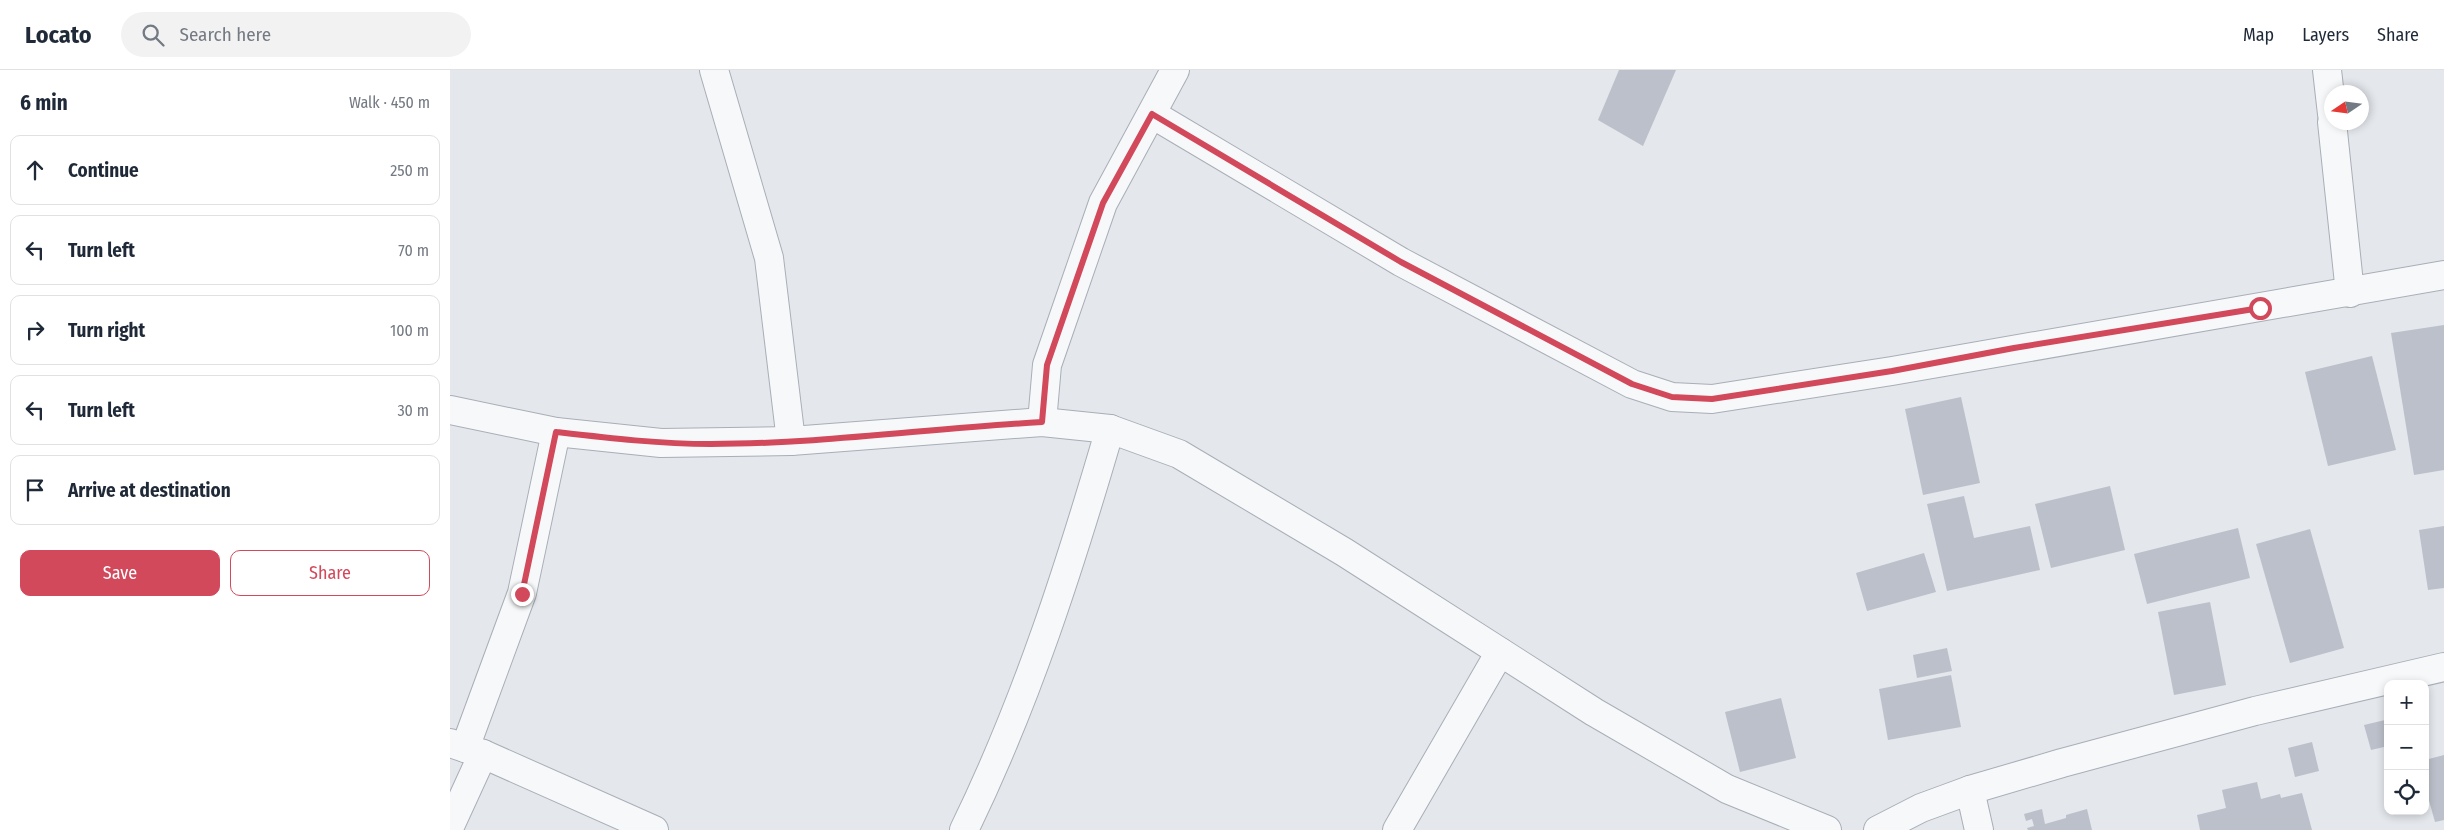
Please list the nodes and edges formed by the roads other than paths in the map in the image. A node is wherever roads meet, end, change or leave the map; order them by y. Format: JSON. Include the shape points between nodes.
{"nodes":[{"id":1,"x":713,"y":70,"type":"edge"},
{"id":2,"x":1175,"y":70,"type":"edge"},
{"id":3,"x":2327,"y":70,"type":"edge"},
{"id":4,"x":2329,"y":85,"type":"edge"},
{"id":5,"x":1152,"y":114,"type":"junction"},
{"id":6,"x":2333,"y":130,"type":"edge"},
{"id":7,"x":2444,"y":276,"type":"edge"},
{"id":8,"x":2350,"y":293,"type":"junction"},
{"id":9,"x":450,"y":410,"type":"edge"},
{"id":10,"x":1042,"y":422,"type":"junction"},
{"id":11,"x":1110,"y":429,"type":"junction"},
{"id":12,"x":556,"y":432,"type":"junction"},
{"id":13,"x":791,"y":441,"type":"junction"},
{"id":14,"x":1500,"y":652,"type":"junction"},
{"id":15,"x":2444,"y":667,"type":"edge"},
{"id":16,"x":466,"y":748,"type":"edge"},
{"id":17,"x":1970,"y":790,"type":"junction"},
{"id":18,"x":450,"y":826,"type":"edge"},
{"id":19,"x":654,"y":830,"type":"edge"},
{"id":20,"x":964,"y":830,"type":"edge"},
{"id":21,"x":1397,"y":830,"type":"edge"},
{"id":22,"x":1828,"y":830,"type":"edge"},
{"id":23,"x":1878,"y":830,"type":"edge"},
{"id":24,"x":1979,"y":830,"type":"edge"}],
"edges":[{"from":1,"to":13,"type":"street","via":[[769,258]]},
{"from":2,"to":5,"type":"street"},
{"from":3,"to":4,"type":"street"},
{"from":5,"to":8,"type":"street","via":[[1401,262],[1632,384],[1672,397],[1712,399]]},
{"from":5,"to":10,"type":"street","via":[[1103,203],[1047,365]]},
{"from":6,"to":8,"type":"street"},
{"from":7,"to":8,"type":"street"},
{"from":9,"to":12,"type":"street"},
{"from":10,"to":11,"type":"street"},
{"from":10,"to":13,"type":"street"},
{"from":11,"to":14,"type":"street","via":[[1179,454],[1344,552]]},
{"from":11,"to":20,"type":"street","via":[[1042,645],[996,764]]},
{"from":12,"to":13,"type":"street","via":[[661,443]]},
{"from":12,"to":16,"type":"street","via":[[522,594]]},
{"from":14,"to":21,"type":"street"},
{"from":14,"to":22,"type":"street","via":[[1594,712],[1727,789]]},
{"from":15,"to":17,"type":"street","via":[[2254,711]]},
{"from":16,"to":18,"type":"street"},
{"from":16,"to":19,"type":"street"},
{"from":17,"to":23,"type":"street","via":[[1921,808]]},
{"from":17,"to":24,"type":"street"}]}
